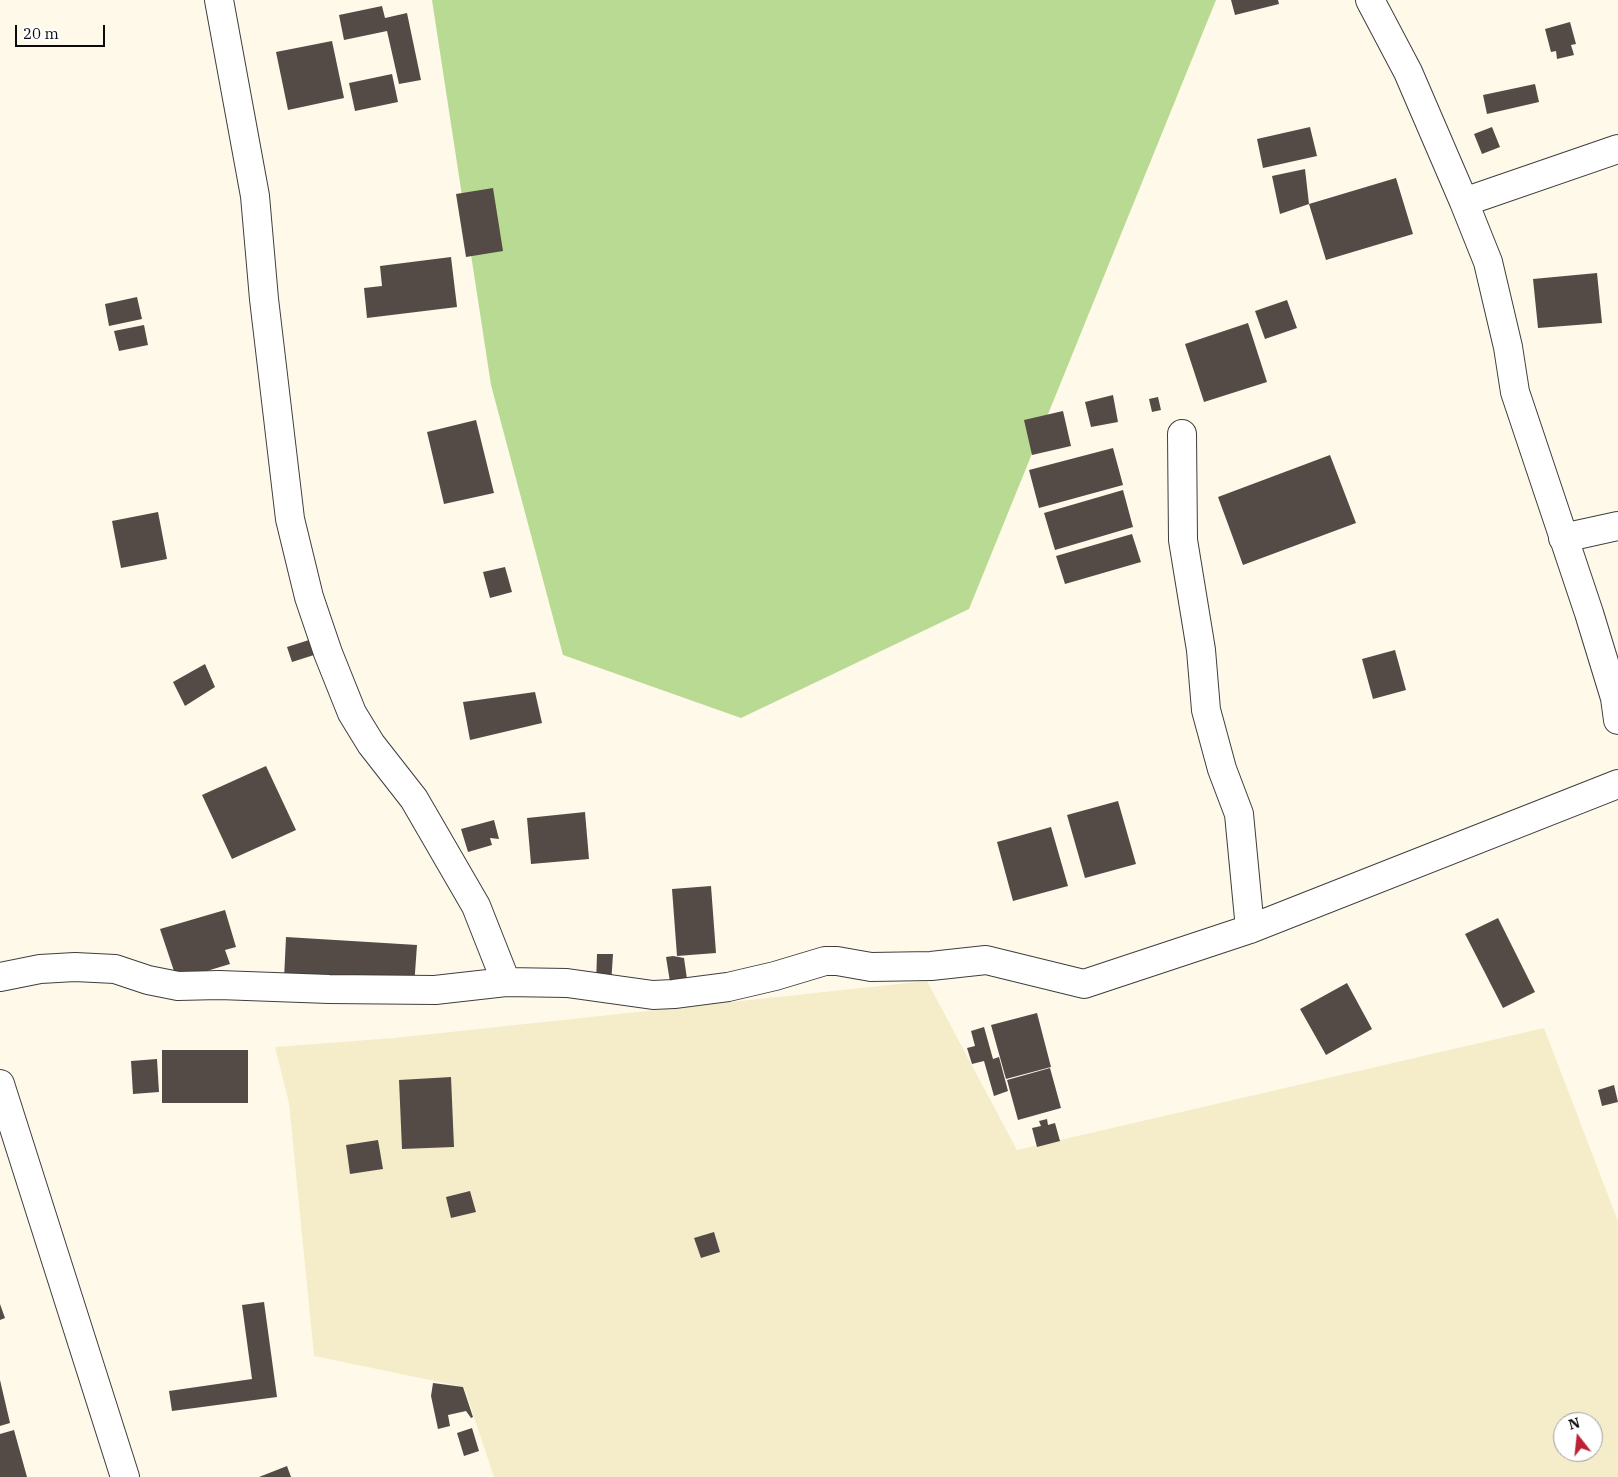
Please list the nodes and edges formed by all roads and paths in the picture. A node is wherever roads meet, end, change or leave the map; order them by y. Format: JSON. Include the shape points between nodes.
{"nodes":[{"id":1,"x":219,"y":0,"type":"edge"},
{"id":2,"x":1370,"y":0,"type":"edge"},
{"id":3,"x":1618,"y":149,"type":"edge"},
{"id":4,"x":1464,"y":202,"type":"junction"},
{"id":5,"x":1182,"y":434,"type":"dead end"},
{"id":6,"x":1618,"y":526,"type":"edge"},
{"id":7,"x":1563,"y":538,"type":"junction"},
{"id":8,"x":1618,"y":720,"type":"edge"},
{"id":9,"x":1618,"y":784,"type":"edge"},
{"id":10,"x":1250,"y":929,"type":"junction"},
{"id":11,"x":0,"y":977,"type":"edge"},
{"id":12,"x":506,"y":982,"type":"junction"},
{"id":13,"x":0,"y":1084,"type":"edge"},
{"id":14,"x":125,"y":1477,"type":"edge"}],
"edges":[{"from":1,"to":12,"type":"street","via":[[255,196],[290,518],[309,596],[352,713],[371,744],[414,799],[476,906]]},
{"from":2,"to":4,"type":"street","via":[[1408,72]]},
{"from":3,"to":4,"type":"street"},
{"from":4,"to":7,"type":"street","via":[[1488,262],[1508,347],[1514,392]]},
{"from":5,"to":10,"type":"street","via":[[1183,540],[1201,650],[1206,710],[1238,814]]},
{"from":6,"to":7,"type":"street"},
{"from":7,"to":8,"type":"street","via":[[1615,698]]},
{"from":9,"to":10,"type":"street"},
{"from":10,"to":12,"type":"street","via":[[1084,984],[986,960],[931,966],[871,967],[825,961],[728,987],[653,995],[567,983]]},
{"from":11,"to":12,"type":"street","via":[[40,969],[75,967],[115,970],[178,986],[435,990]]},
{"from":13,"to":14,"type":"street"}]}
